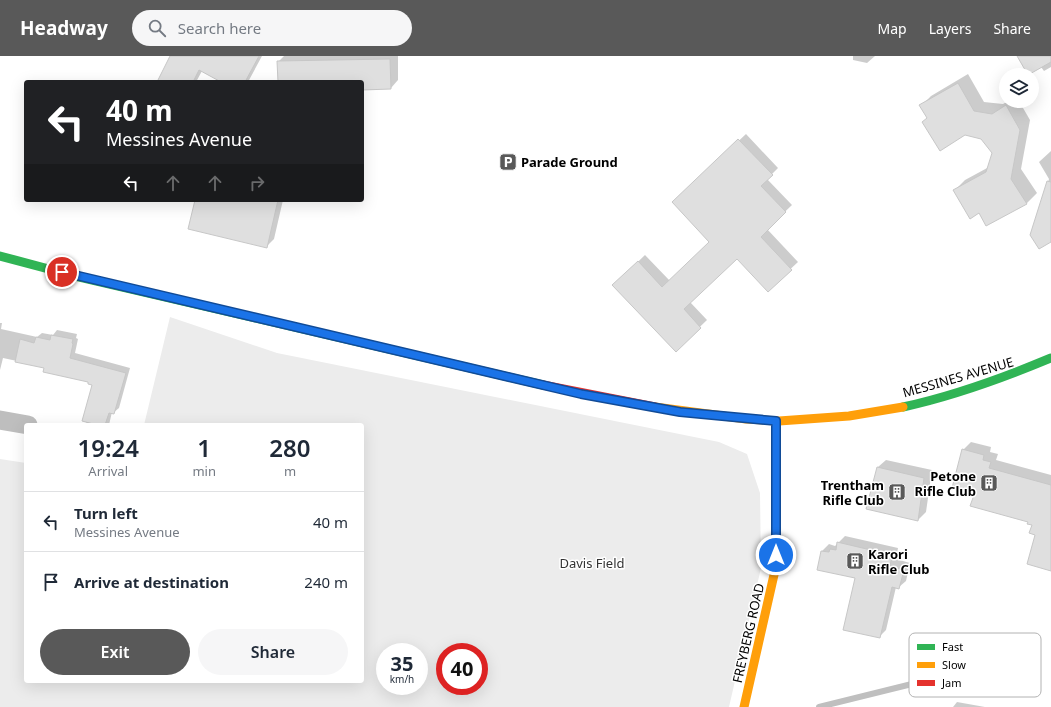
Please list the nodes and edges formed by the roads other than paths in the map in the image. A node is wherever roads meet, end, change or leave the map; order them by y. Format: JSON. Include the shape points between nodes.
{"nodes":[{"id":1,"x":0,"y":256,"type":"edge"},
{"id":2,"x":1051,"y":358,"type":"edge"},
{"id":3,"x":0,"y":420,"type":"edge"},
{"id":4,"x":776,"y":421,"type":"junction"},
{"id":5,"x":24,"y":424,"type":"edge"},
{"id":6,"x":744,"y":707,"type":"edge"}],
"edges":[{"from":1,"to":4,"type":"street","name":"MESSINES AVENUE","via":[[75,276],[581,394],[680,412]]},
{"from":2,"to":4,"type":"street","name":"MESSINES AVENUE","via":[[1017,373],[934,400],[874,413]]},
{"from":3,"to":5,"type":"street"},
{"from":4,"to":6,"type":"street","name":"FREYBERG ROAD","via":[[776,566]]}]}
